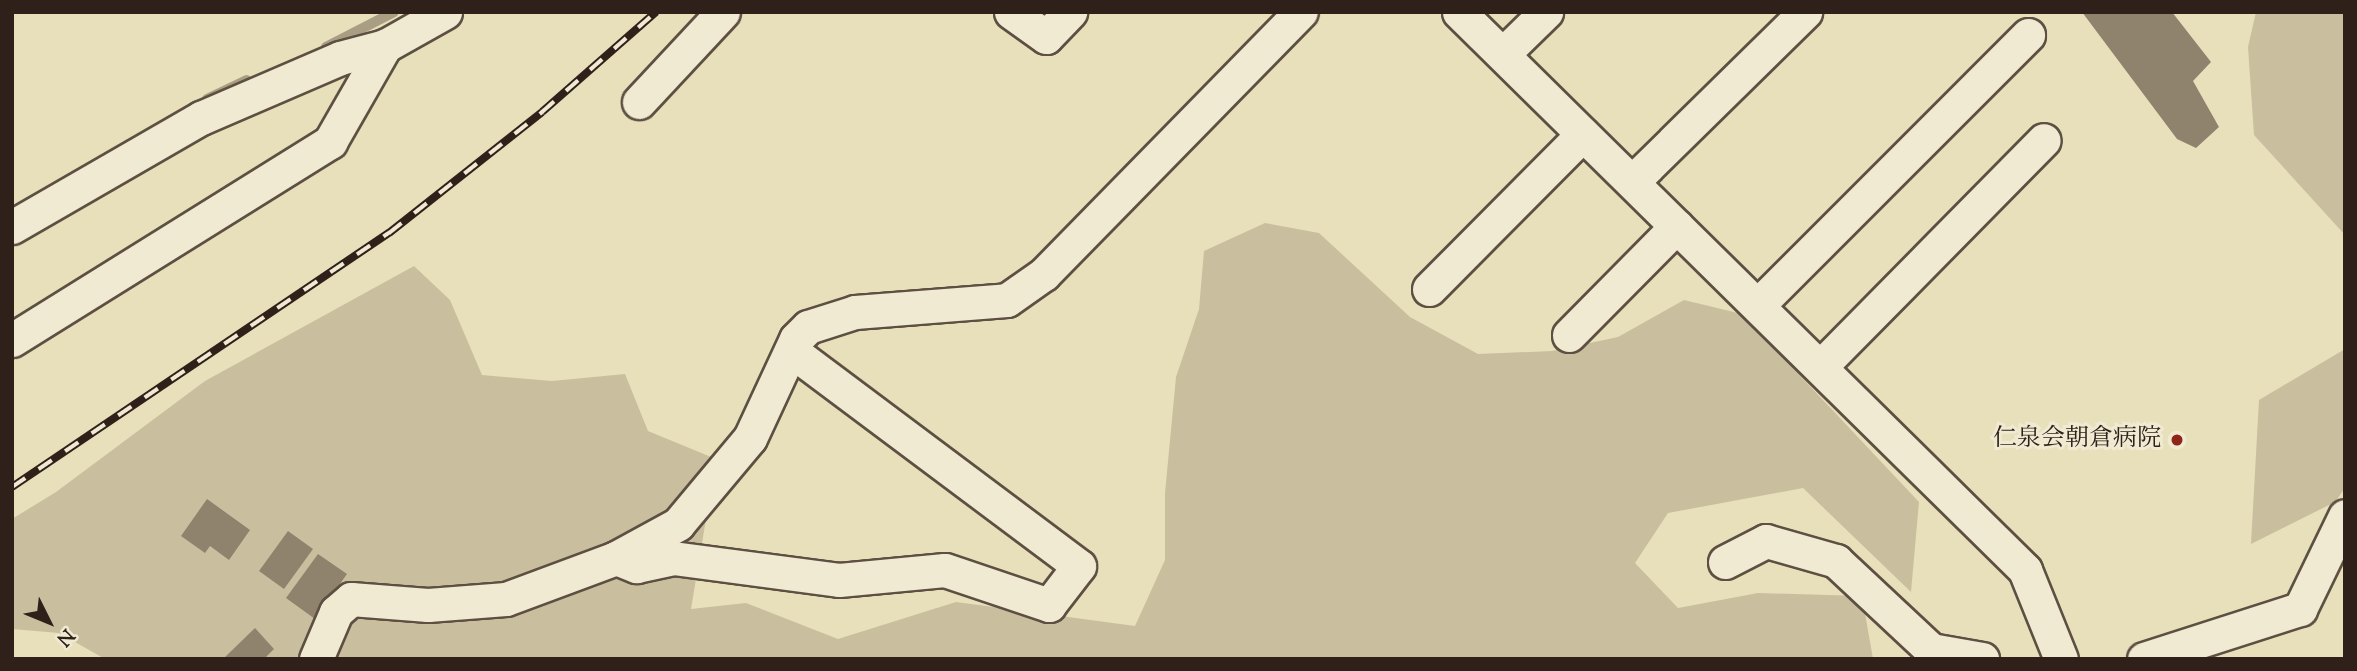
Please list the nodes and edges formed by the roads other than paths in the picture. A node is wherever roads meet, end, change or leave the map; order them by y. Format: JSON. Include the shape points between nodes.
{"nodes":[{"id":1,"x":445,"y":12,"type":"edge"},
{"id":2,"x":723,"y":12,"type":"edge"},
{"id":3,"x":1011,"y":12,"type":"edge"},
{"id":4,"x":1070,"y":12,"type":"edge"},
{"id":5,"x":1301,"y":12,"type":"edge"},
{"id":6,"x":1459,"y":12,"type":"edge"},
{"id":7,"x":1546,"y":12,"type":"edge"},
{"id":8,"x":1805,"y":12,"type":"edge"},
{"id":9,"x":2028,"y":35,"type":"dead end"},
{"id":10,"x":385,"y":46,"type":"junction"},
{"id":11,"x":1504,"y":54,"type":"junction"},
{"id":12,"x":639,"y":103,"type":"dead end"},
{"id":13,"x":1583,"y":134,"type":"junction"},
{"id":14,"x":2044,"y":140,"type":"dead end"},
{"id":15,"x":1632,"y":182,"type":"junction"},
{"id":16,"x":1678,"y":226,"type":"junction"},
{"id":17,"x":12,"y":228,"type":"edge"},
{"id":18,"x":1429,"y":289,"type":"dead end"},
{"id":19,"x":1758,"y":305,"type":"junction"},
{"id":20,"x":1569,"y":335,"type":"dead end"},
{"id":21,"x":12,"y":340,"type":"edge"},
{"id":22,"x":792,"y":351,"type":"junction"},
{"id":23,"x":1821,"y":366,"type":"junction"},
{"id":24,"x":2345,"y":516,"type":"edge"},
{"id":25,"x":616,"y":558,"type":"junction"},
{"id":26,"x":1725,"y":562,"type":"dead end"},
{"id":27,"x":316,"y":659,"type":"edge"},
{"id":28,"x":1982,"y":659,"type":"edge"},
{"id":29,"x":2062,"y":659,"type":"edge"},
{"id":30,"x":2144,"y":659,"type":"edge"}],
"edges":[{"from":1,"to":10,"type":"street"},
{"from":2,"to":12,"type":"street"},
{"from":3,"to":4,"type":"street","via":[[1046,37]]},
{"from":5,"to":22,"type":"street","via":[[1044,274],[1007,300],[855,312],[808,327]]},
{"from":6,"to":11,"type":"street"},
{"from":7,"to":11,"type":"street"},
{"from":8,"to":15,"type":"street"},
{"from":9,"to":19,"type":"street"},
{"from":10,"to":17,"type":"street","via":[[340,58],[201,118]]},
{"from":10,"to":21,"type":"street","via":[[330,142]]},
{"from":11,"to":13,"type":"street"},
{"from":13,"to":15,"type":"street"},
{"from":13,"to":18,"type":"street"},
{"from":14,"to":23,"type":"street"},
{"from":15,"to":16,"type":"street"},
{"from":16,"to":19,"type":"street"},
{"from":16,"to":20,"type":"street"},
{"from":19,"to":23,"type":"street"},
{"from":22,"to":25,"type":"street","via":[[750,438],[728,470],[678,524]]},
{"from":22,"to":25,"type":"street","via":[[1079,566],[1049,605],[945,570],[839,580],[673,558],[636,566]]},
{"from":23,"to":29,"type":"street","via":[[2025,570]]},
{"from":24,"to":30,"type":"street","via":[[2300,608]]},
{"from":25,"to":27,"type":"street","via":[[530,594],[484,603],[428,606],[352,599],[336,612]]},
{"from":26,"to":28,"type":"street","via":[[1766,541],[1836,561],[1931,650]]}]}
